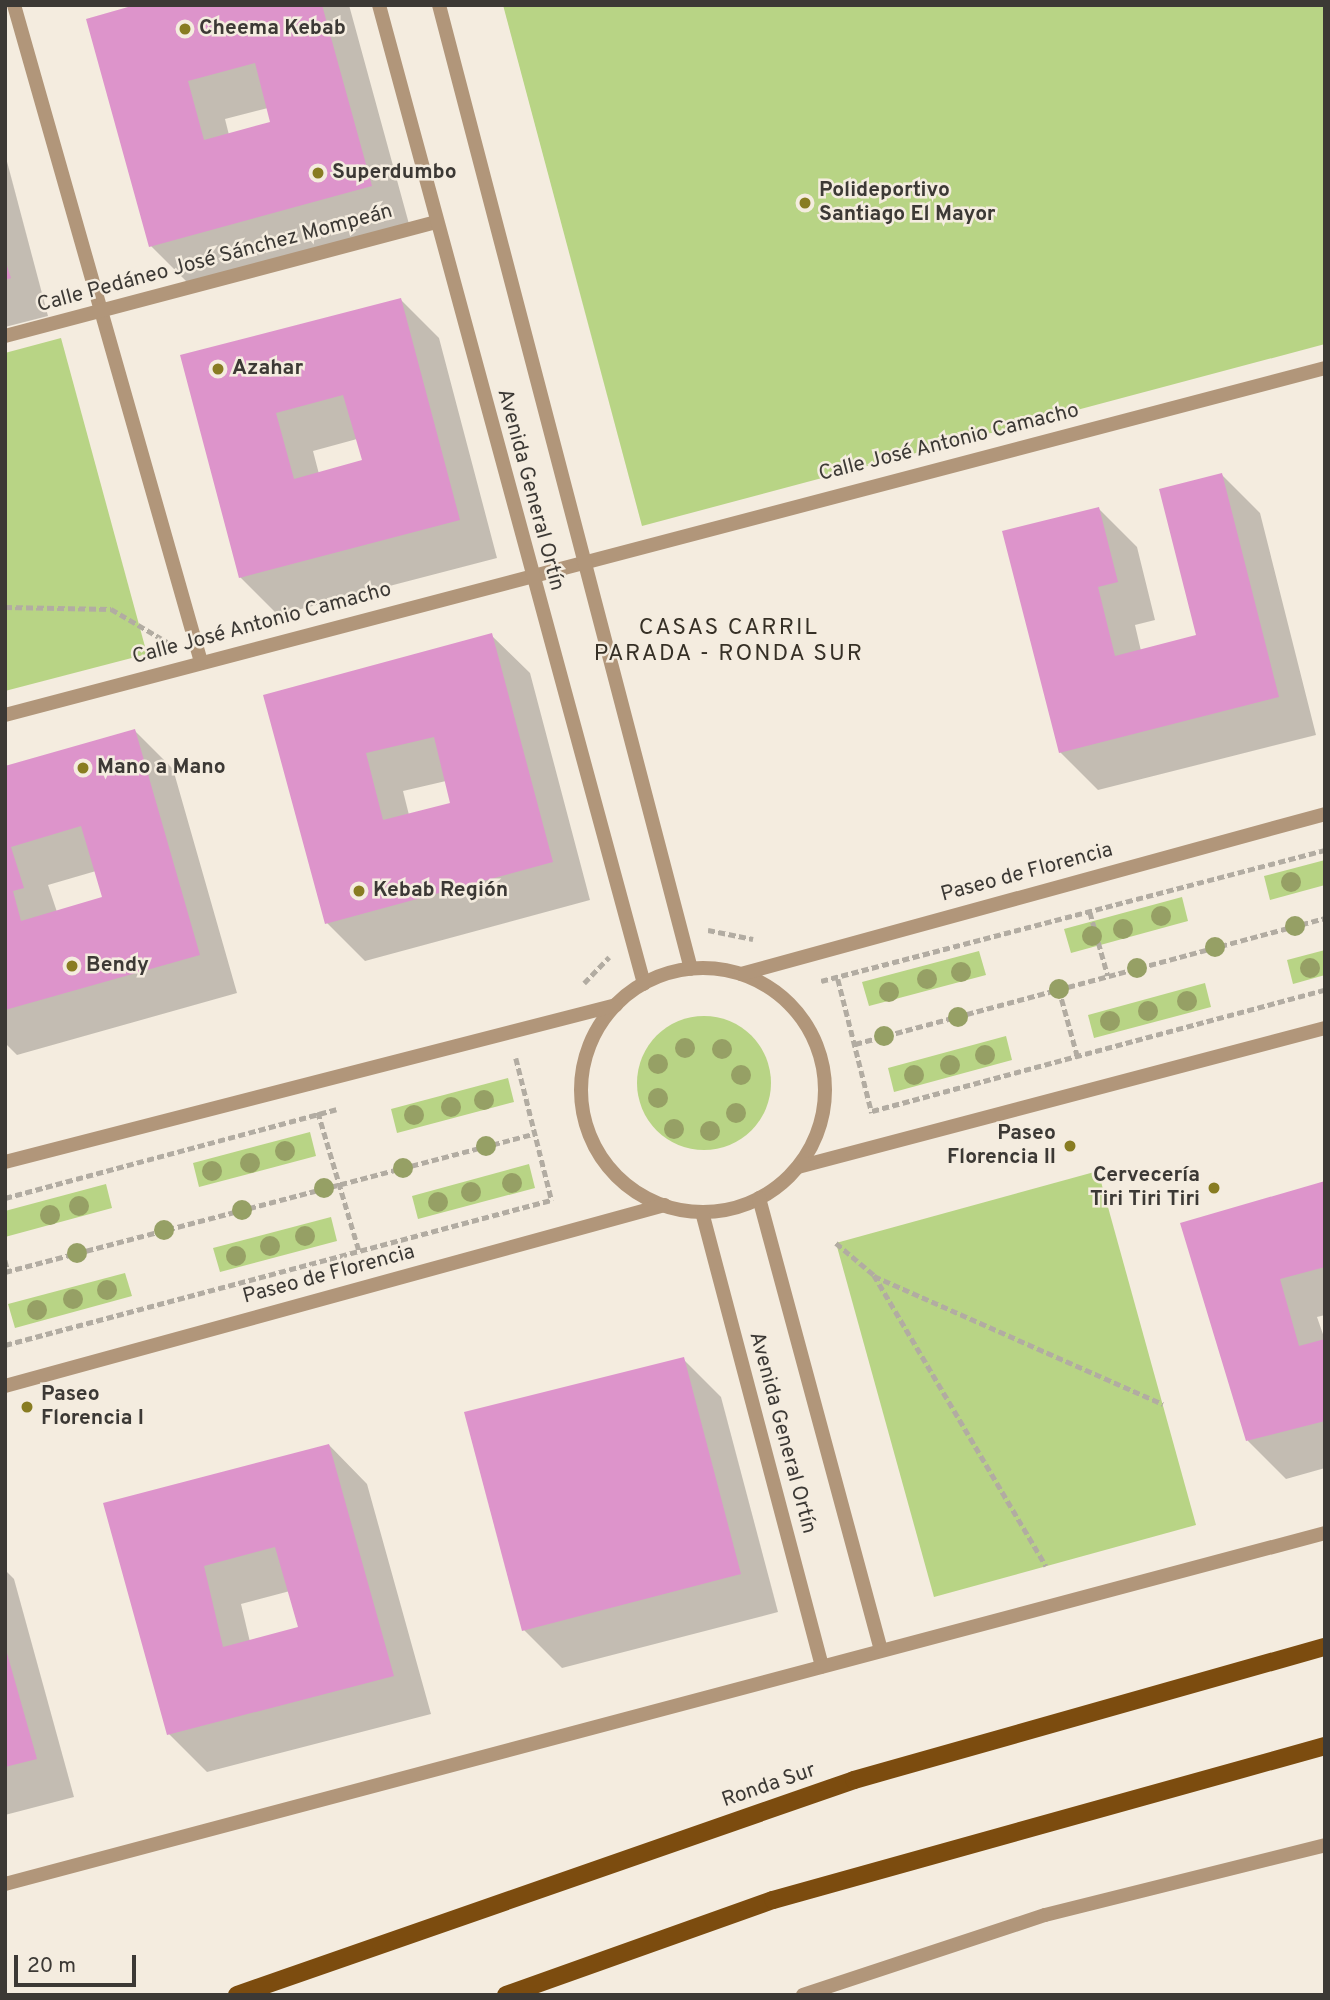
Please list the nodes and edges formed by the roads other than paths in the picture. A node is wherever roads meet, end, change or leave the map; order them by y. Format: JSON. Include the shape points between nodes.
{"nodes":[{"id":1,"x":15,"y":5,"type":"edge"},
{"id":2,"x":379,"y":5,"type":"edge"},
{"id":3,"x":439,"y":5,"type":"edge"},
{"id":4,"x":435,"y":222,"type":"junction"},
{"id":5,"x":96,"y":312,"type":"junction"},
{"id":6,"x":5,"y":336,"type":"edge"},
{"id":7,"x":1325,"y":368,"type":"edge"},
{"id":8,"x":584,"y":559,"type":"junction"},
{"id":9,"x":530,"y":573,"type":"junction"},
{"id":10,"x":201,"y":662,"type":"junction"},
{"id":11,"x":5,"y":715,"type":"edge"},
{"id":12,"x":1325,"y":814,"type":"edge"},
{"id":13,"x":691,"y":969,"type":"junction"},
{"id":14,"x":741,"y":974,"type":"junction"},
{"id":15,"x":644,"y":984,"type":"junction"},
{"id":16,"x":616,"y":1005,"type":"junction"},
{"id":17,"x":1325,"y":1028,"type":"edge"},
{"id":18,"x":5,"y":1162,"type":"edge"},
{"id":19,"x":798,"y":1167,"type":"junction"},
{"id":20,"x":759,"y":1198,"type":"junction"},
{"id":21,"x":665,"y":1205,"type":"junction"},
{"id":22,"x":702,"y":1212,"type":"junction"},
{"id":23,"x":5,"y":1386,"type":"edge"},
{"id":24,"x":1325,"y":1533,"type":"edge"},
{"id":25,"x":1325,"y":1647,"type":"edge"},
{"id":26,"x":881,"y":1650,"type":"junction"},
{"id":27,"x":822,"y":1666,"type":"junction"},
{"id":28,"x":1325,"y":1746,"type":"edge"},
{"id":29,"x":1325,"y":1845,"type":"edge"},
{"id":30,"x":5,"y":1884,"type":"edge"},
{"id":31,"x":237,"y":1995,"type":"edge"},
{"id":32,"x":506,"y":1995,"type":"edge"},
{"id":33,"x":803,"y":1995,"type":"edge"}],
"edges":[{"from":1,"to":5,"type":"street"},
{"from":2,"to":4,"type":"street","name":"Avenida General Ortín"},
{"from":3,"to":8,"type":"street","name":"Avenida General Ortín"},
{"from":4,"to":5,"type":"street","name":"Calle Pedáneo José Sánchez Mompeán"},
{"from":4,"to":9,"type":"street","name":"Avenida General Ortín"},
{"from":5,"to":6,"type":"street","name":"Calle Pedáneo José Sánchez Mompeán"},
{"from":5,"to":10,"type":"street"},
{"from":7,"to":8,"type":"street","name":"Calle José Antonio Camacho"},
{"from":8,"to":9,"type":"street","name":"Calle José Antonio Camacho"},
{"from":8,"to":13,"type":"street","name":"Avenida General Ortín"},
{"from":9,"to":10,"type":"street","name":"Calle José Antonio Camacho"},
{"from":9,"to":15,"type":"street","name":"Avenida General Ortín"},
{"from":10,"to":11,"type":"street","name":"Calle José Antonio Camacho"},
{"from":12,"to":14,"type":"street","name":"Paseo de Florencia"},
{"from":13,"to":14,"type":"street"},
{"from":13,"to":15,"type":"street"},
{"from":14,"to":19,"type":"street","via":[[786,1001],[820,1056],[822,1120]]},
{"from":15,"to":16,"type":"street"},
{"from":16,"to":18,"type":"street"},
{"from":16,"to":21,"type":"street","via":[[588,1051],[582,1105],[589,1132],[618,1177]]},
{"from":17,"to":19,"type":"street"},
{"from":19,"to":20,"type":"street"},
{"from":20,"to":22,"type":"street"},
{"from":20,"to":26,"type":"street","name":"Avenida General Ortín"},
{"from":21,"to":22,"type":"street"},
{"from":21,"to":23,"type":"street","name":"Paseo de Florencia"},
{"from":22,"to":27,"type":"street","name":"Avenida General Ortín"},
{"from":24,"to":26,"type":"street"},
{"from":25,"to":31,"type":"main road","name":"Ronda Sur","via":[[854,1780]]},
{"from":26,"to":27,"type":"street"},
{"from":27,"to":30,"type":"street"},
{"from":28,"to":32,"type":"main road","via":[[773,1900]]},
{"from":29,"to":33,"type":"street","via":[[1045,1915]]}]}
